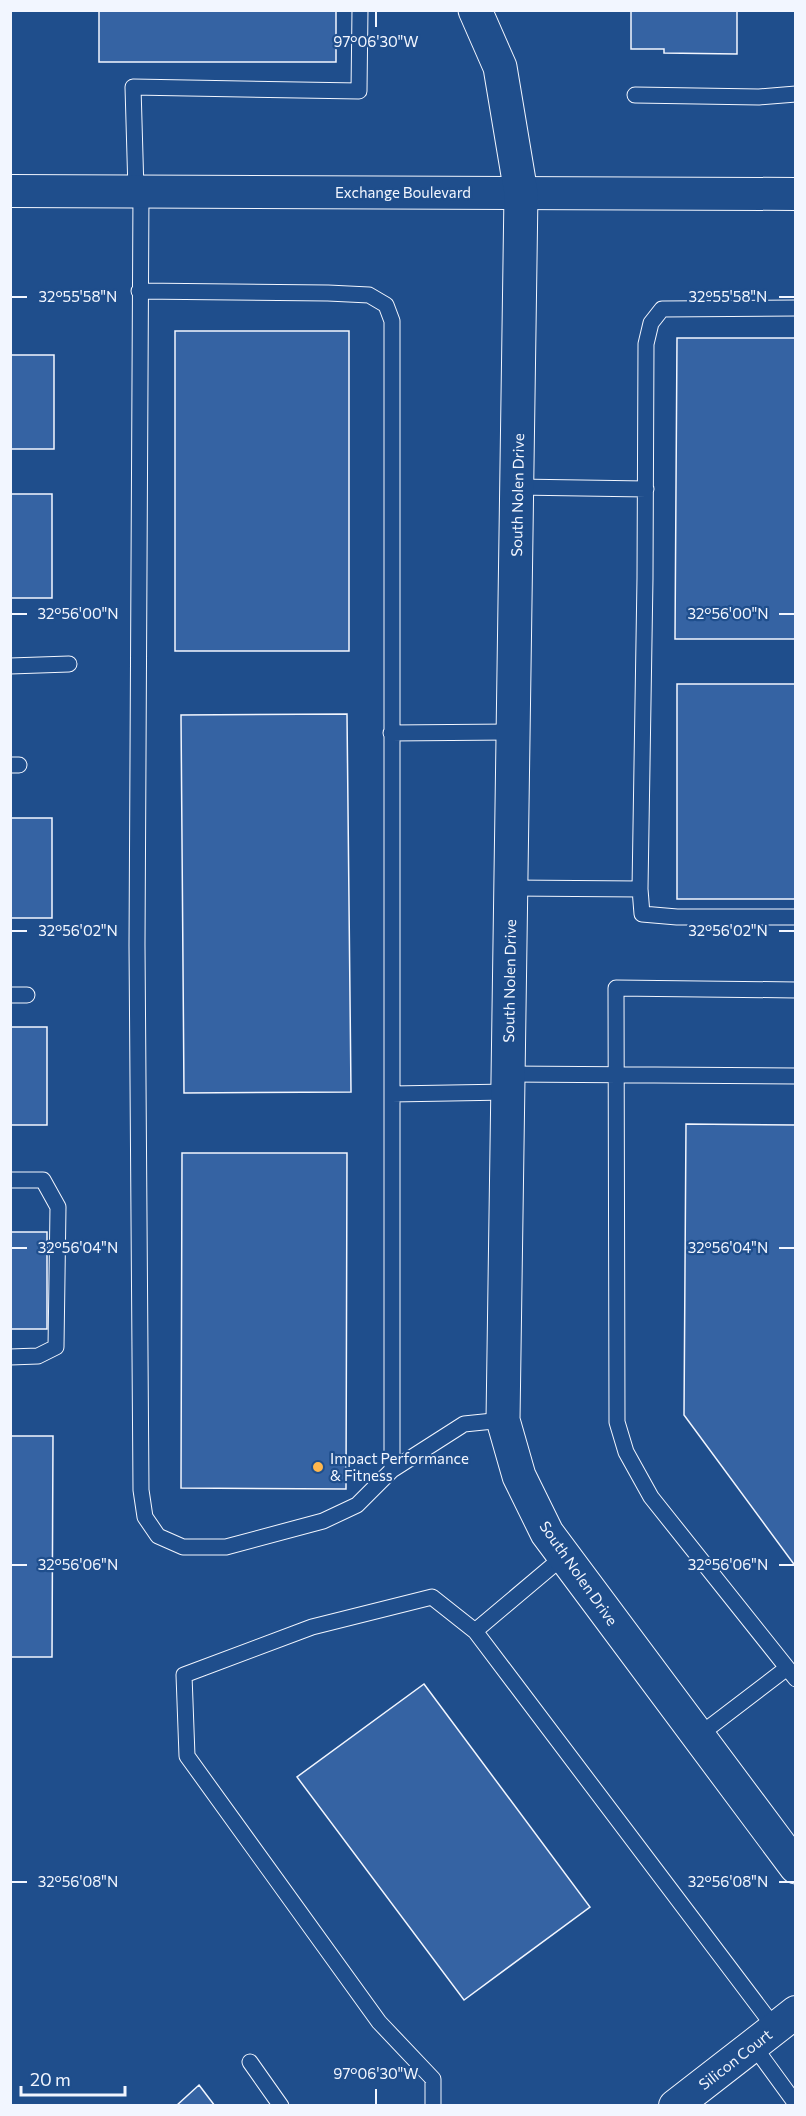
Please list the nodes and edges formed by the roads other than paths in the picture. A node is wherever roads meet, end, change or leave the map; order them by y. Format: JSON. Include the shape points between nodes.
{"nodes":[{"id":1,"x":360,"y":10,"type":"edge"},
{"id":2,"x":475,"y":10,"type":"edge"},
{"id":3,"x":795,"y":94,"type":"edge"},
{"id":4,"x":635,"y":95,"type":"dead end"},
{"id":5,"x":10,"y":190,"type":"edge"},
{"id":6,"x":139,"y":191,"type":"junction"},
{"id":7,"x":521,"y":193,"type":"junction"},
{"id":8,"x":795,"y":194,"type":"edge"},
{"id":9,"x":139,"y":291,"type":"junction"},
{"id":10,"x":795,"y":308,"type":"edge"},
{"id":11,"x":517,"y":487,"type":"junction"},
{"id":12,"x":646,"y":489,"type":"junction"},
{"id":13,"x":69,"y":664,"type":"dead end"},
{"id":14,"x":10,"y":666,"type":"edge"},
{"id":15,"x":513,"y":732,"type":"junction"},
{"id":16,"x":391,"y":733,"type":"junction"},
{"id":17,"x":511,"y":888,"type":"junction"},
{"id":18,"x":640,"y":889,"type":"junction"},
{"id":19,"x":795,"y":918,"type":"edge"},
{"id":20,"x":795,"y":990,"type":"edge"},
{"id":21,"x":10,"y":995,"type":"edge"},
{"id":22,"x":27,"y":995,"type":"dead end"},
{"id":23,"x":616,"y":1075,"type":"junction"},
{"id":24,"x":795,"y":1076,"type":"edge"},
{"id":25,"x":508,"y":1083,"type":"junction"},
{"id":26,"x":392,"y":1094,"type":"junction"},
{"id":27,"x":10,"y":1180,"type":"edge"},
{"id":28,"x":10,"y":1357,"type":"edge"},
{"id":29,"x":503,"y":1420,"type":"junction"},
{"id":30,"x":392,"y":1470,"type":"junction"},
{"id":31,"x":564,"y":1556,"type":"junction"},
{"id":32,"x":475,"y":1631,"type":"junction"},
{"id":33,"x":791,"y":1674,"type":"edge"},
{"id":34,"x":698,"y":1736,"type":"junction"},
{"id":35,"x":795,"y":1867,"type":"edge"},
{"id":36,"x":774,"y":2028,"type":"edge"},
{"id":37,"x":250,"y":2061,"type":"dead end"},
{"id":38,"x":795,"y":2104,"type":"edge"},
{"id":39,"x":281,"y":2106,"type":"edge"},
{"id":40,"x":433,"y":2106,"type":"edge"},
{"id":41,"x":675,"y":2106,"type":"edge"}],
"edges":[{"from":1,"to":6,"type":"lane","via":[[359,91],[133,87]]},
{"from":2,"to":7,"type":"street","name":"South Nolen Drive","via":[[500,67]]},
{"from":3,"to":4,"type":"lane"},
{"from":5,"to":6,"type":"street","name":"Exchange Boulevard"},
{"from":6,"to":7,"type":"street","name":"Exchange Boulevard"},
{"from":6,"to":9,"type":"lane"},
{"from":7,"to":8,"type":"street","name":"Exchange Boulevard"},
{"from":7,"to":11,"type":"street","name":"South Nolen Drive"},
{"from":9,"to":16,"type":"lane","via":[[328,292],[369,295],[386,305],[392,321]]},
{"from":9,"to":30,"type":"lane","via":[[137,1185],[141,1479],[146,1517],[158,1536],[183,1547],[226,1547],[323,1521],[357,1505]]},
{"from":10,"to":12,"type":"lane","via":[[662,309],[651,323],[646,344]]},
{"from":11,"to":12,"type":"lane"},
{"from":11,"to":15,"type":"street","name":"South Nolen Drive"},
{"from":12,"to":18,"type":"lane"},
{"from":13,"to":14,"type":"lane"},
{"from":15,"to":16,"type":"lane"},
{"from":15,"to":17,"type":"street","name":"South Nolen Drive"},
{"from":16,"to":26,"type":"lane"},
{"from":17,"to":18,"type":"lane"},
{"from":17,"to":25,"type":"street","name":"South Nolen Drive"},
{"from":18,"to":19,"type":"lane","via":[[642,914]]},
{"from":20,"to":23,"type":"lane","via":[[616,988]]},
{"from":21,"to":22,"type":"lane"},
{"from":23,"to":24,"type":"lane"},
{"from":23,"to":25,"type":"lane"},
{"from":23,"to":33,"type":"lane","via":[[617,1422],[627,1452],[651,1497]]},
{"from":25,"to":26,"type":"lane"},
{"from":25,"to":29,"type":"street","name":"South Nolen Drive"},
{"from":26,"to":30,"type":"lane"},
{"from":27,"to":28,"type":"lane","via":[[44,1180],[58,1207],[56,1347],[38,1356]]},
{"from":29,"to":30,"type":"lane","via":[[464,1424]]},
{"from":29,"to":31,"type":"street","name":"South Nolen Drive","via":[[519,1476],[547,1533]]},
{"from":31,"to":32,"type":"lane"},
{"from":31,"to":34,"type":"street","name":"South Nolen Drive"},
{"from":32,"to":36,"type":"lane"},
{"from":32,"to":40,"type":"lane","via":[[432,1597],[312,1627],[184,1675],[187,1756],[379,2022],[433,2079]]},
{"from":33,"to":34,"type":"lane"},
{"from":34,"to":35,"type":"street","name":"South Nolen Drive"},
{"from":36,"to":38,"type":"lane"},
{"from":36,"to":41,"type":"street","name":"Silicon Court"},
{"from":37,"to":39,"type":"lane"}]}
